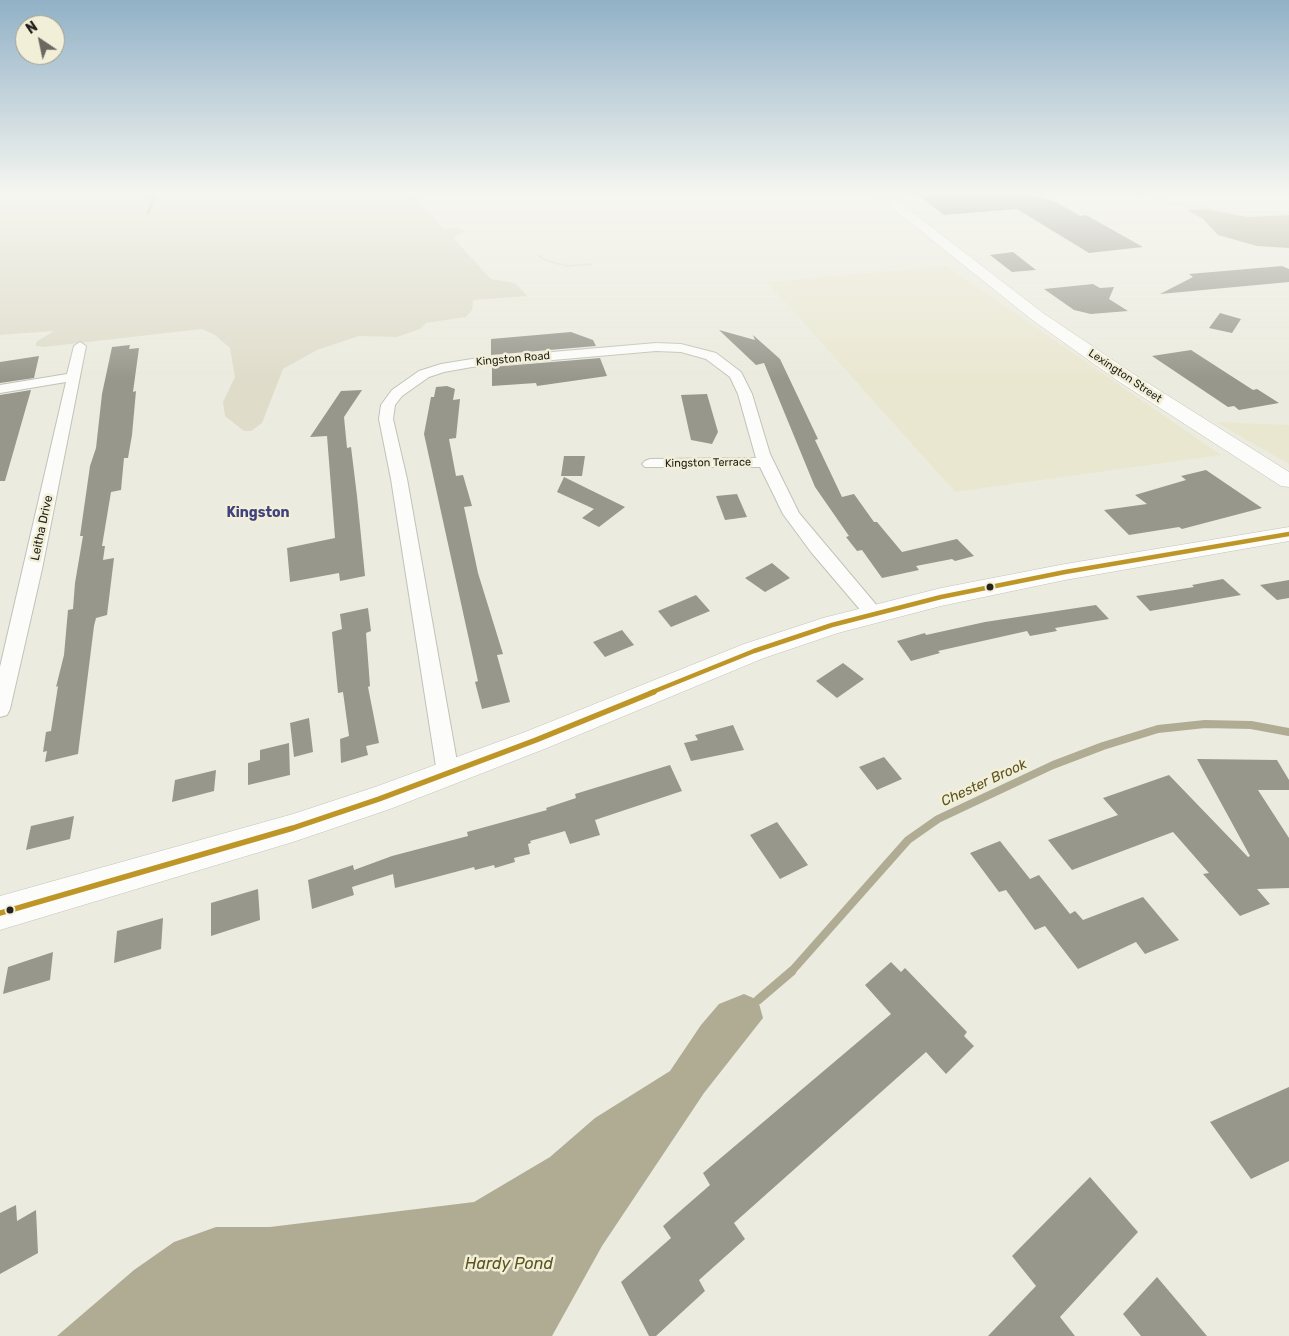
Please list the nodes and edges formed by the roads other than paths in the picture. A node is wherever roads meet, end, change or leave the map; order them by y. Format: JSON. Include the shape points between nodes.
{"nodes":[{"id":1,"x":956,"y":254,"type":"edge"},
{"id":2,"x":80,"y":346,"type":"dead end"},
{"id":3,"x":74,"y":377,"type":"junction"},
{"id":4,"x":0,"y":389,"type":"edge"},
{"id":5,"x":765,"y":462,"type":"junction"},
{"id":6,"x":650,"y":464,"type":"dead end"},
{"id":7,"x":1289,"y":481,"type":"edge"},
{"id":8,"x":1289,"y":534,"type":"edge"},
{"id":9,"x":875,"y":614,"type":"junction"},
{"id":10,"x":0,"y":709,"type":"edge"},
{"id":11,"x":448,"y":773,"type":"junction"},
{"id":12,"x":0,"y":913,"type":"edge"}],
"edges":[{"from":1,"to":7,"type":"main road","name":"Lexington Street","via":[[1125,377]]},
{"from":2,"to":3,"type":"street","name":"Leitha Drive"},
{"from":3,"to":4,"type":"street"},
{"from":3,"to":10,"type":"street","name":"Leitha Drive"},
{"from":5,"to":6,"type":"street","name":"Kingston Terrace"},
{"from":5,"to":9,"type":"street","name":"Kingston Road","via":[[791,514]]},
{"from":5,"to":11,"type":"street","name":"Kingston Road","via":[[745,394],[736,375],[712,356],[680,348],[613,350],[456,366],[424,374],[397,393],[388,405],[386,419]]},
{"from":8,"to":9,"type":"main road","via":[[1065,572]]},
{"from":9,"to":11,"type":"main road","via":[[754,651]]},
{"from":11,"to":12,"type":"main road","via":[[293,828]]}]}
